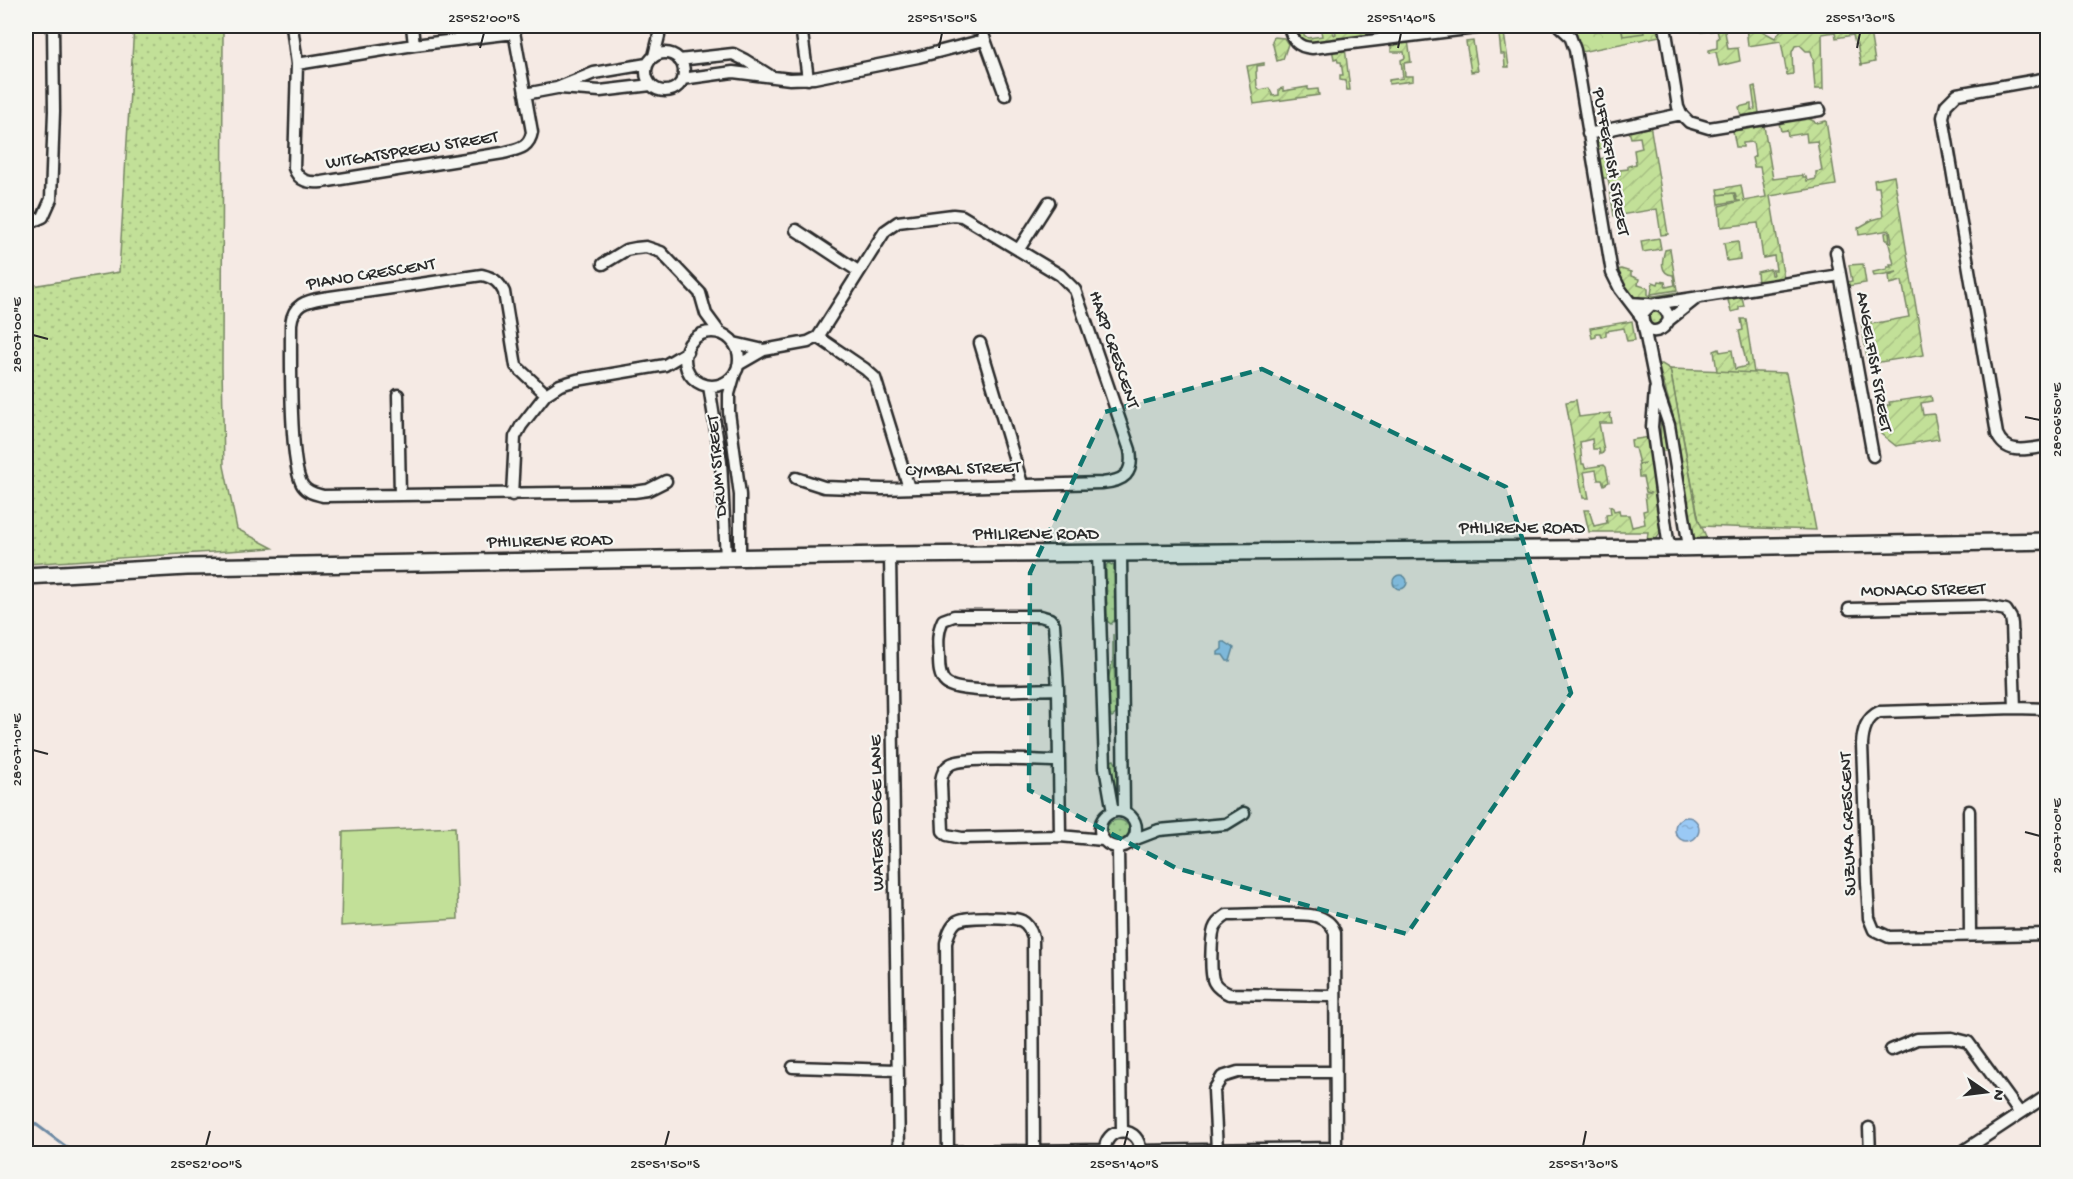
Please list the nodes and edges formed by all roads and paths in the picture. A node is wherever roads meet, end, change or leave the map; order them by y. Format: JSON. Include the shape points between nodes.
{"nodes":[{"id":1,"x":53,"y":26,"type":"edge"},
{"id":2,"x":292,"y":26,"type":"edge"},
{"id":3,"x":412,"y":26,"type":"edge"},
{"id":4,"x":801,"y":26,"type":"edge"},
{"id":5,"x":980,"y":26,"type":"edge"},
{"id":6,"x":1289,"y":26,"type":"edge"},
{"id":7,"x":1382,"y":26,"type":"edge"},
{"id":8,"x":1492,"y":26,"type":"edge"},
{"id":9,"x":1559,"y":26,"type":"edge"},
{"id":10,"x":1665,"y":26,"type":"edge"},
{"id":11,"x":514,"y":29,"type":"edge"},
{"id":12,"x":658,"y":31,"type":"edge"},
{"id":13,"x":1384,"y":38,"type":"junction"},
{"id":14,"x":984,"y":40,"type":"junction"},
{"id":15,"x":414,"y":45,"type":"junction"},
{"id":16,"x":676,"y":57,"type":"junction"},
{"id":17,"x":713,"y":57,"type":"junction"},
{"id":18,"x":651,"y":60,"type":"junction"},
{"id":19,"x":297,"y":64,"type":"junction"},
{"id":20,"x":615,"y":70,"type":"junction"},
{"id":21,"x":717,"y":75,"type":"junction"},
{"id":22,"x":772,"y":77,"type":"junction"},
{"id":23,"x":2048,"y":78,"type":"edge"},
{"id":24,"x":682,"y":79,"type":"junction"},
{"id":25,"x":808,"y":79,"type":"junction"},
{"id":26,"x":651,"y":85,"type":"junction"},
{"id":27,"x":557,"y":88,"type":"junction"},
{"id":28,"x":618,"y":89,"type":"junction"},
{"id":29,"x":525,"y":94,"type":"junction"},
{"id":30,"x":1005,"y":95,"type":"dead end"},
{"id":31,"x":1820,"y":110,"type":"dead end"},
{"id":32,"x":1681,"y":114,"type":"junction"},
{"id":33,"x":1588,"y":134,"type":"junction"},
{"id":34,"x":1049,"y":202,"type":"dead end"},
{"id":35,"x":26,"y":223,"type":"edge"},
{"id":36,"x":796,"y":230,"type":"dead end"},
{"id":37,"x":1019,"y":249,"type":"junction"},
{"id":38,"x":1836,"y":252,"type":"dead end"},
{"id":39,"x":603,"y":264,"type":"dead end"},
{"id":40,"x":858,"y":271,"type":"junction"},
{"id":41,"x":1840,"y":275,"type":"junction"},
{"id":42,"x":1698,"y":297,"type":"junction"},
{"id":43,"x":1631,"y":303,"type":"junction"},
{"id":44,"x":1652,"y":305,"type":"junction"},
{"id":45,"x":706,"y":315,"type":"junction"},
{"id":46,"x":1642,"y":320,"type":"junction"},
{"id":47,"x":1669,"y":320,"type":"junction"},
{"id":48,"x":1661,"y":330,"type":"junction"},
{"id":49,"x":720,"y":333,"type":"junction"},
{"id":50,"x":697,"y":337,"type":"junction"},
{"id":51,"x":819,"y":337,"type":"junction"},
{"id":52,"x":734,"y":343,"type":"junction"},
{"id":53,"x":980,"y":343,"type":"dead end"},
{"id":54,"x":764,"y":350,"type":"junction"},
{"id":55,"x":687,"y":352,"type":"junction"},
{"id":56,"x":1649,"y":352,"type":"junction"},
{"id":57,"x":665,"y":365,"type":"junction"},
{"id":58,"x":737,"y":369,"type":"junction"},
{"id":59,"x":690,"y":373,"type":"junction"},
{"id":60,"x":709,"y":386,"type":"junction"},
{"id":61,"x":1656,"y":387,"type":"junction"},
{"id":62,"x":398,"y":394,"type":"dead end"},
{"id":63,"x":546,"y":394,"type":"junction"},
{"id":64,"x":2048,"y":446,"type":"edge"},
{"id":65,"x":1873,"y":456,"type":"dead end"},
{"id":66,"x":738,"y":470,"type":"junction"},
{"id":67,"x":721,"y":471,"type":"junction"},
{"id":68,"x":1128,"y":471,"type":"joint"},
{"id":69,"x":796,"y":478,"type":"dead end"},
{"id":70,"x":666,"y":481,"type":"dead end"},
{"id":71,"x":1022,"y":484,"type":"junction"},
{"id":72,"x":909,"y":488,"type":"junction"},
{"id":73,"x":400,"y":495,"type":"junction"},
{"id":74,"x":512,"y":495,"type":"junction"},
{"id":75,"x":1682,"y":502,"type":"junction"},
{"id":76,"x":1664,"y":505,"type":"junction"},
{"id":77,"x":2048,"y":541,"type":"edge"},
{"id":78,"x":1689,"y":547,"type":"junction"},
{"id":79,"x":1670,"y":548,"type":"junction"},
{"id":80,"x":1098,"y":554,"type":"junction"},
{"id":81,"x":1121,"y":554,"type":"junction"},
{"id":82,"x":890,"y":555,"type":"junction"},
{"id":83,"x":733,"y":558,"type":"junction"},
{"id":84,"x":26,"y":576,"type":"edge"},
{"id":85,"x":1849,"y":609,"type":"dead end"},
{"id":86,"x":1121,"y":627,"type":"junction"},
{"id":87,"x":1101,"y":629,"type":"junction"},
{"id":88,"x":1058,"y":689,"type":"junction"},
{"id":89,"x":2015,"y":708,"type":"junction"},
{"id":90,"x":2046,"y":708,"type":"edge"},
{"id":91,"x":1059,"y":761,"type":"junction"},
{"id":92,"x":1969,"y":811,"type":"dead end"},
{"id":93,"x":1119,"y":812,"type":"junction"},
{"id":94,"x":1244,"y":813,"type":"dead end"},
{"id":95,"x":1134,"y":822,"type":"junction"},
{"id":96,"x":1100,"y":828,"type":"junction"},
{"id":97,"x":1159,"y":830,"type":"junction"},
{"id":98,"x":1060,"y":836,"type":"junction"},
{"id":99,"x":1073,"y":836,"type":"junction"},
{"id":100,"x":1104,"y":840,"type":"junction"},
{"id":101,"x":1133,"y":840,"type":"junction"},
{"id":102,"x":1118,"y":848,"type":"junction"},
{"id":103,"x":2048,"y":934,"type":"edge"},
{"id":104,"x":1970,"y":935,"type":"junction"},
{"id":105,"x":1335,"y":996,"type":"junction"},
{"id":106,"x":1890,"y":1050,"type":"dead end"},
{"id":107,"x":793,"y":1067,"type":"dead end"},
{"id":108,"x":897,"y":1070,"type":"junction"},
{"id":109,"x":1335,"y":1072,"type":"junction"},
{"id":110,"x":2048,"y":1095,"type":"edge"},
{"id":111,"x":2019,"y":1112,"type":"junction"},
{"id":112,"x":1869,"y":1128,"type":"dead end"},
{"id":113,"x":1122,"y":1131,"type":"junction"},
{"id":114,"x":1034,"y":1150,"type":"junction"},
{"id":115,"x":1216,"y":1150,"type":"junction"},
{"id":116,"x":1336,"y":1151,"type":"edge"},
{"id":117,"x":1056,"y":1152,"type":"edge"},
{"id":118,"x":1105,"y":1152,"type":"edge"},
{"id":119,"x":1140,"y":1152,"type":"edge"},
{"id":120,"x":948,"y":1153,"type":"edge"},
{"id":121,"x":899,"y":1154,"type":"edge"},
{"id":122,"x":1870,"y":1154,"type":"edge"},
{"id":123,"x":1959,"y":1154,"type":"edge"}],
"edges":[{"from":1,"to":35,"type":"street","via":[[51,199],[43,217]]},
{"from":2,"to":19,"type":"street"},
{"from":3,"to":15,"type":"street"},
{"from":4,"to":25,"type":"street"},
{"from":5,"to":14,"type":"street"},
{"from":6,"to":13,"type":"street","via":[[1295,42],[1306,48]]},
{"from":7,"to":13,"type":"street"},
{"from":8,"to":13,"type":"street"},
{"from":9,"to":33,"type":"street","name":"PUFFERFISH STREET","via":[[1570,36],[1575,50]]},
{"from":10,"to":32,"type":"street"},
{"from":11,"to":15,"type":"street"},
{"from":11,"to":29,"type":"street"},
{"from":12,"to":16,"type":"street"},
{"from":12,"to":18,"type":"street"},
{"from":14,"to":25,"type":"street"},
{"from":14,"to":30,"type":"street"},
{"from":15,"to":19,"type":"street"},
{"from":16,"to":17,"type":"street"},
{"from":16,"to":18,"type":"street","via":[[667,53]]},
{"from":16,"to":24,"type":"street","via":[[683,69]]},
{"from":17,"to":21,"type":"street"},
{"from":17,"to":22,"type":"street","via":[[737,56]]},
{"from":18,"to":20,"type":"street"},
{"from":18,"to":26,"type":"street","via":[[646,75]]},
{"from":19,"to":29,"type":"street","name":"WITGATSPREEU STREET","via":[[294,168],[309,183],[520,149],[528,144],[532,132]]},
{"from":20,"to":27,"type":"street","via":[[584,76]]},
{"from":20,"to":28,"type":"street"},
{"from":21,"to":22,"type":"street","via":[[739,72]]},
{"from":21,"to":24,"type":"street"},
{"from":22,"to":25,"type":"street"},
{"from":23,"to":64,"type":"street","via":[[1957,94],[1946,105],[1943,117],[1997,434],[2012,449]]},
{"from":24,"to":26,"type":"street","via":[[668,90]]},
{"from":26,"to":28,"type":"street"},
{"from":27,"to":28,"type":"street"},
{"from":27,"to":29,"type":"street"},
{"from":31,"to":32,"type":"street","via":[[1709,128],[1689,122]]},
{"from":32,"to":33,"type":"street"},
{"from":33,"to":43,"type":"street","name":"PUFFERFISH STREET","via":[[1612,273]]},
{"from":34,"to":37,"type":"street"},
{"from":36,"to":40,"type":"street"},
{"from":37,"to":40,"type":"street","name":"HARP CRESCENT","via":[[962,216],[898,222],[885,231]]},
{"from":37,"to":68,"type":"street","name":"HARP CRESCENT","via":[[1066,279],[1079,297],[1130,450]]},
{"from":38,"to":41,"type":"street","name":"ANGELFISH STREET"},
{"from":39,"to":45,"type":"street","via":[[626,250],[654,248],[700,293]]},
{"from":40,"to":51,"type":"street","name":"HARP CRESCENT"},
{"from":41,"to":42,"type":"street","name":"ANGELFISH STREET"},
{"from":41,"to":65,"type":"street","name":"ANGELFISH STREET"},
{"from":42,"to":44,"type":"street","name":"ANGELFISH STREET"},
{"from":42,"to":47,"type":"street","name":"ANGELFISH STREET"},
{"from":43,"to":44,"type":"street"},
{"from":43,"to":46,"type":"street","name":"PUFFERFISH STREET"},
{"from":44,"to":46,"type":"street","via":[[1643,313]]},
{"from":44,"to":47,"type":"street","via":[[1664,307]]},
{"from":45,"to":49,"type":"street"},
{"from":45,"to":50,"type":"street"},
{"from":46,"to":48,"type":"street","name":"PUFFERFISH STREET","via":[[1648,329]]},
{"from":46,"to":56,"type":"street","name":"PUFFERFISH STREET"},
{"from":47,"to":48,"type":"street"},
{"from":48,"to":56,"type":"street"},
{"from":49,"to":50,"type":"street"},
{"from":49,"to":52,"type":"street"},
{"from":50,"to":55,"type":"street"},
{"from":51,"to":54,"type":"street"},
{"from":51,"to":72,"type":"street","via":[[875,378]]},
{"from":52,"to":54,"type":"street"},
{"from":52,"to":58,"type":"street"},
{"from":53,"to":71,"type":"street"},
{"from":54,"to":58,"type":"street"},
{"from":55,"to":57,"type":"street"},
{"from":55,"to":59,"type":"street"},
{"from":56,"to":61,"type":"street","name":"PUFFERFISH STREET"},
{"from":57,"to":59,"type":"street"},
{"from":57,"to":63,"type":"street","via":[[577,380]]},
{"from":58,"to":60,"type":"street","via":[[721,385]]},
{"from":58,"to":66,"type":"street","name":"DRUM STREET","via":[[729,394],[729,412]]},
{"from":59,"to":60,"type":"street"},
{"from":60,"to":67,"type":"street","name":"DRUM STREET"},
{"from":61,"to":75,"type":"street","name":"PUFFERFISH STREET","via":[[1669,425]]},
{"from":61,"to":76,"type":"street","name":"PUFFERFISH STREET","via":[[1653,427]]},
{"from":62,"to":73,"type":"street"},
{"from":63,"to":73,"type":"street","name":"PIANO CRESCENT","via":[[516,366],[504,292],[493,278],[482,275],[301,303],[293,312],[291,324],[294,452],[302,486],[323,496]]},
{"from":63,"to":74,"type":"street","via":[[515,437]]},
{"from":66,"to":67,"type":"street"},
{"from":66,"to":83,"type":"street","name":"DRUM STREET","via":[[740,495]]},
{"from":67,"to":83,"type":"street","name":"DRUM STREET"},
{"from":68,"to":71,"type":"street","name":"CYMBAL STREET","via":[[1116,482]]},
{"from":69,"to":72,"type":"street","name":"CYMBAL STREET","via":[[824,487]]},
{"from":70,"to":74,"type":"street","name":"PIANO CRESCENT","via":[[634,492]]},
{"from":71,"to":72,"type":"street","name":"CYMBAL STREET"},
{"from":73,"to":74,"type":"street","name":"PIANO CRESCENT"},
{"from":75,"to":76,"type":"street"},
{"from":75,"to":78,"type":"street","name":"PUFFERFISH STREET"},
{"from":76,"to":79,"type":"street","name":"PUFFERFISH STREET"},
{"from":77,"to":78,"type":"street","name":"PHILIRENE ROAD"},
{"from":78,"to":79,"type":"street","name":"PHILIRENE ROAD"},
{"from":79,"to":81,"type":"street","name":"PHILIRENE ROAD"},
{"from":80,"to":81,"type":"street","name":"PHILIRENE ROAD"},
{"from":80,"to":82,"type":"street","name":"PHILIRENE ROAD"},
{"from":80,"to":87,"type":"street"},
{"from":81,"to":86,"type":"street"},
{"from":82,"to":83,"type":"street","name":"PHILIRENE ROAD"},
{"from":82,"to":108,"type":"street","name":"WATERS EDGE LANE"},
{"from":83,"to":84,"type":"street","name":"PHILIRENE ROAD","via":[[187,567]]},
{"from":85,"to":89,"type":"street","name":"MONACO STREET","via":[[1985,606],[2006,610],[2012,624]]},
{"from":86,"to":87,"type":"street"},
{"from":86,"to":93,"type":"street"},
{"from":87,"to":93,"type":"street","via":[[1105,767]]},
{"from":88,"to":88,"type":"street","via":[[1056,631],[1050,620],[1028,615],[954,616],[943,620],[938,640],[940,669],[948,685],[968,690]]},
{"from":88,"to":91,"type":"street"},
{"from":89,"to":90,"type":"street","name":"SUZUKA CRESCENT"},
{"from":89,"to":104,"type":"street","name":"SUZUKA CRESCENT","via":[[1879,712],[1867,722],[1863,736],[1872,927],[1889,937]]},
{"from":91,"to":98,"type":"street"},
{"from":91,"to":98,"type":"street","via":[[961,762],[949,766],[941,784],[942,827],[947,835]]},
{"from":92,"to":104,"type":"street"},
{"from":93,"to":95,"type":"street"},
{"from":93,"to":96,"type":"street","via":[[1104,818]]},
{"from":94,"to":97,"type":"street","via":[[1226,824]]},
{"from":95,"to":97,"type":"street"},
{"from":95,"to":101,"type":"street"},
{"from":96,"to":99,"type":"street"},
{"from":96,"to":100,"type":"street"},
{"from":97,"to":101,"type":"street"},
{"from":98,"to":99,"type":"street"},
{"from":99,"to":100,"type":"street"},
{"from":100,"to":102,"type":"street"},
{"from":101,"to":102,"type":"street"},
{"from":102,"to":113,"type":"street"},
{"from":103,"to":104,"type":"street","name":"SUZUKA CRESCENT"},
{"from":105,"to":105,"type":"street","via":[[1334,928],[1319,917],[1227,915],[1214,929],[1212,979],[1229,994]]},
{"from":105,"to":109,"type":"street"},
{"from":106,"to":111,"type":"street","via":[[1917,1039],[1952,1038],[1968,1042]]},
{"from":107,"to":108,"type":"street"},
{"from":108,"to":121,"type":"street","name":"WATERS EDGE LANE"},
{"from":109,"to":115,"type":"street","via":[[1238,1072],[1222,1077],[1214,1090]]},
{"from":109,"to":116,"type":"street"},
{"from":110,"to":111,"type":"street"},
{"from":111,"to":123,"type":"street"},
{"from":112,"to":122,"type":"street"},
{"from":113,"to":118,"type":"street","via":[[1109,1138]]},
{"from":113,"to":119,"type":"street","via":[[1137,1138]]},
{"from":114,"to":117,"type":"street"},
{"from":114,"to":120,"type":"street"},
{"from":114,"to":120,"type":"street","via":[[1033,937],[1022,921],[972,917],[956,922],[946,943]]},
{"from":115,"to":116,"type":"street"},
{"from":115,"to":119,"type":"street"},
{"from":117,"to":118,"type":"street"}]}
